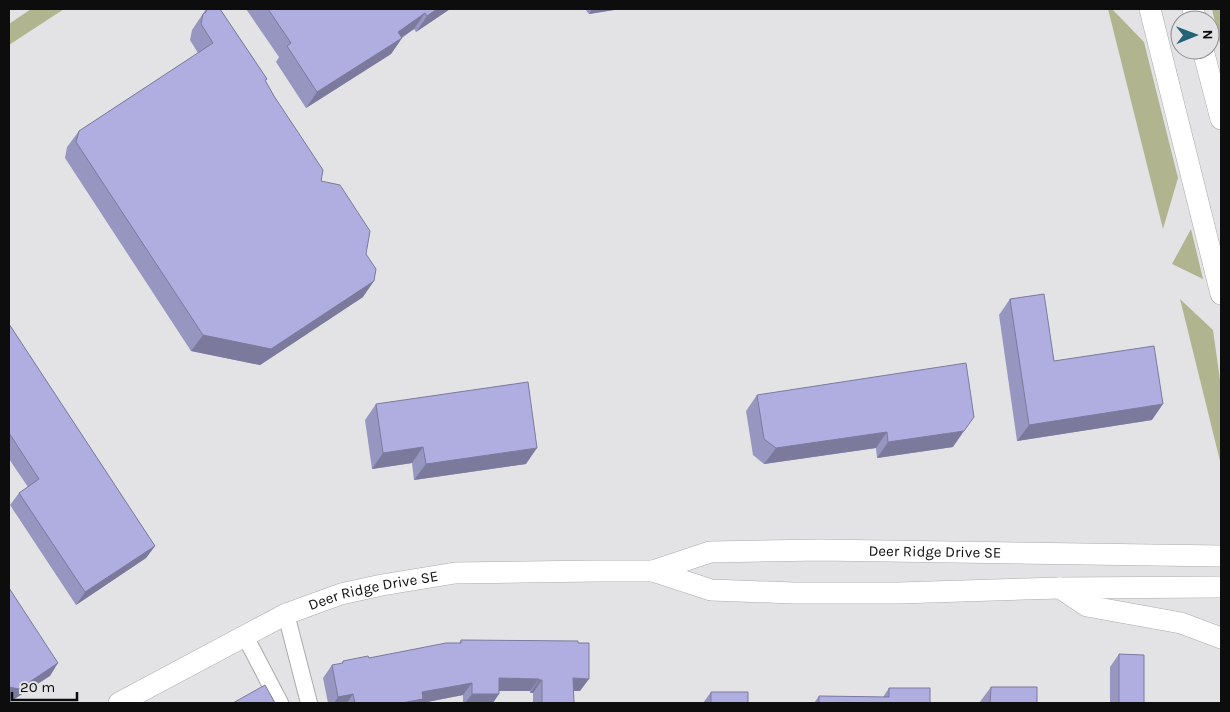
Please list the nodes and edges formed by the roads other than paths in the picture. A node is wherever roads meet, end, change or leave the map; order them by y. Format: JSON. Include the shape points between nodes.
{"nodes":[{"id":1,"x":1150,"y":9,"type":"edge"},
{"id":2,"x":1206,"y":60,"type":"edge"},
{"id":3,"x":1221,"y":119,"type":"edge"},
{"id":4,"x":1221,"y":294,"type":"edge"},
{"id":5,"x":1221,"y":539,"type":"edge"},
{"id":6,"x":1211,"y":555,"type":"edge"},
{"id":7,"x":653,"y":571,"type":"junction"},
{"id":8,"x":1221,"y":587,"type":"edge"},
{"id":9,"x":1060,"y":588,"type":"junction"},
{"id":10,"x":286,"y":614,"type":"junction"},
{"id":11,"x":245,"y":636,"type":"junction"},
{"id":12,"x":1221,"y":638,"type":"edge"},
{"id":13,"x":119,"y":703,"type":"edge"},
{"id":14,"x":280,"y":703,"type":"edge"},
{"id":15,"x":309,"y":703,"type":"edge"}],
"edges":[{"from":1,"to":4,"type":"street"},
{"from":2,"to":3,"type":"street"},
{"from":5,"to":6,"type":"street"},
{"from":6,"to":7,"type":"street","name":"Deer Ridge Drive SE","via":[[820,550],[710,552]]},
{"from":7,"to":9,"type":"street","name":"Deer Ridge Drive SE","via":[[711,590],[898,593]]},
{"from":7,"to":10,"type":"street","name":"Deer Ridge Drive SE","via":[[455,573],[341,594]]},
{"from":8,"to":9,"type":"street","name":"Deer Ridge Drive SE"},
{"from":9,"to":12,"type":"street","via":[[1087,606],[1181,622]]},
{"from":10,"to":11,"type":"street","name":"Deer Ridge Drive SE"},
{"from":10,"to":15,"type":"street"},
{"from":11,"to":13,"type":"street","name":"Deer Ridge Drive SE"},
{"from":11,"to":14,"type":"street"}]}
